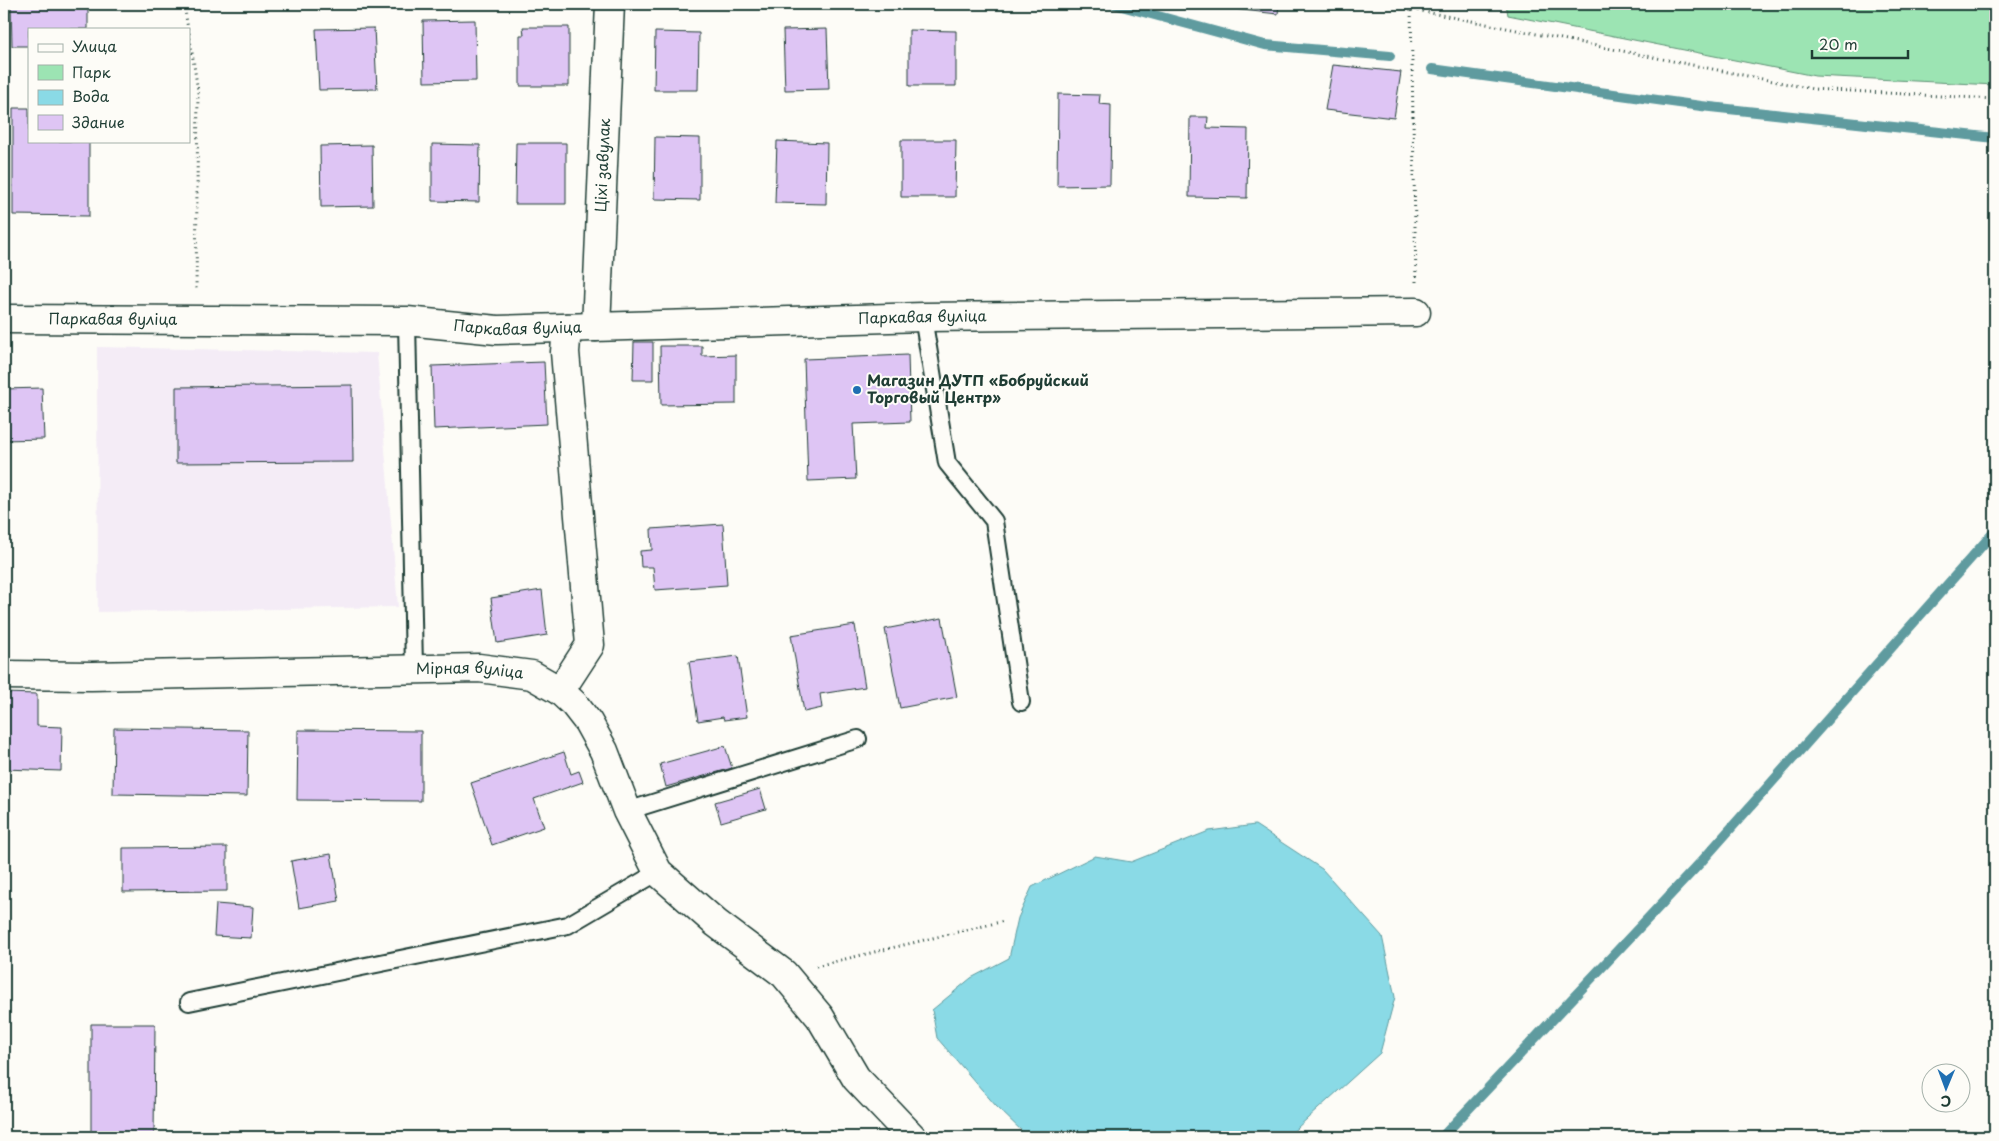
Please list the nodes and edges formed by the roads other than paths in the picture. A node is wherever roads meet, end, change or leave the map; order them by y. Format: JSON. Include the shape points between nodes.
{"nodes":[{"id":1,"x":610,"y":4,"type":"edge"},
{"id":2,"x":1416,"y":312,"type":"road end"},
{"id":3,"x":924,"y":317,"type":"junction"},
{"id":4,"x":4,"y":319,"type":"edge"},
{"id":5,"x":406,"y":321,"type":"junction"},
{"id":6,"x":596,"y":326,"type":"junction"},
{"id":7,"x":567,"y":328,"type":"junction"},
{"id":8,"x":414,"y":668,"type":"junction"},
{"id":9,"x":4,"y":674,"type":"edge"},
{"id":10,"x":560,"y":691,"type":"junction"},
{"id":11,"x":1021,"y":702,"type":"dead end"},
{"id":12,"x":858,"y":739,"type":"dead end"},
{"id":13,"x":627,"y":811,"type":"junction"},
{"id":14,"x":658,"y":872,"type":"junction"},
{"id":15,"x":188,"y":1002,"type":"dead end"},
{"id":16,"x":912,"y":1137,"type":"edge"}],
"edges":[{"from":1,"to":6,"type":"street","name":"Ціхі завулак"},
{"from":2,"to":3,"type":"street","name":"Паркавая вуліца"},
{"from":3,"to":6,"type":"street","name":"Паркавая вуліца"},
{"from":3,"to":11,"type":"lane","via":[[946,462],[994,521]]},
{"from":4,"to":5,"type":"street","name":"Паркавая вуліца"},
{"from":5,"to":7,"type":"street","name":"Паркавая вуліца","via":[[497,330]]},
{"from":5,"to":8,"type":"lane"},
{"from":6,"to":7,"type":"street","name":"Паркавая вуліца"},
{"from":7,"to":10,"type":"street","via":[[565,352],[590,645]]},
{"from":8,"to":9,"type":"street","name":"Мірная вуліца","via":[[100,676]]},
{"from":8,"to":10,"type":"street","name":"Мірная вуліца","via":[[479,668],[532,675]]},
{"from":10,"to":13,"type":"street","name":"Мірная вуліца","via":[[588,722],[604,751]]},
{"from":12,"to":13,"type":"lane"},
{"from":13,"to":14,"type":"street","name":"Мірная вуліца"},
{"from":14,"to":15,"type":"lane","via":[[568,925]]},
{"from":14,"to":16,"type":"street","via":[[716,923],[784,974],[820,1017],[856,1078]]}]}
